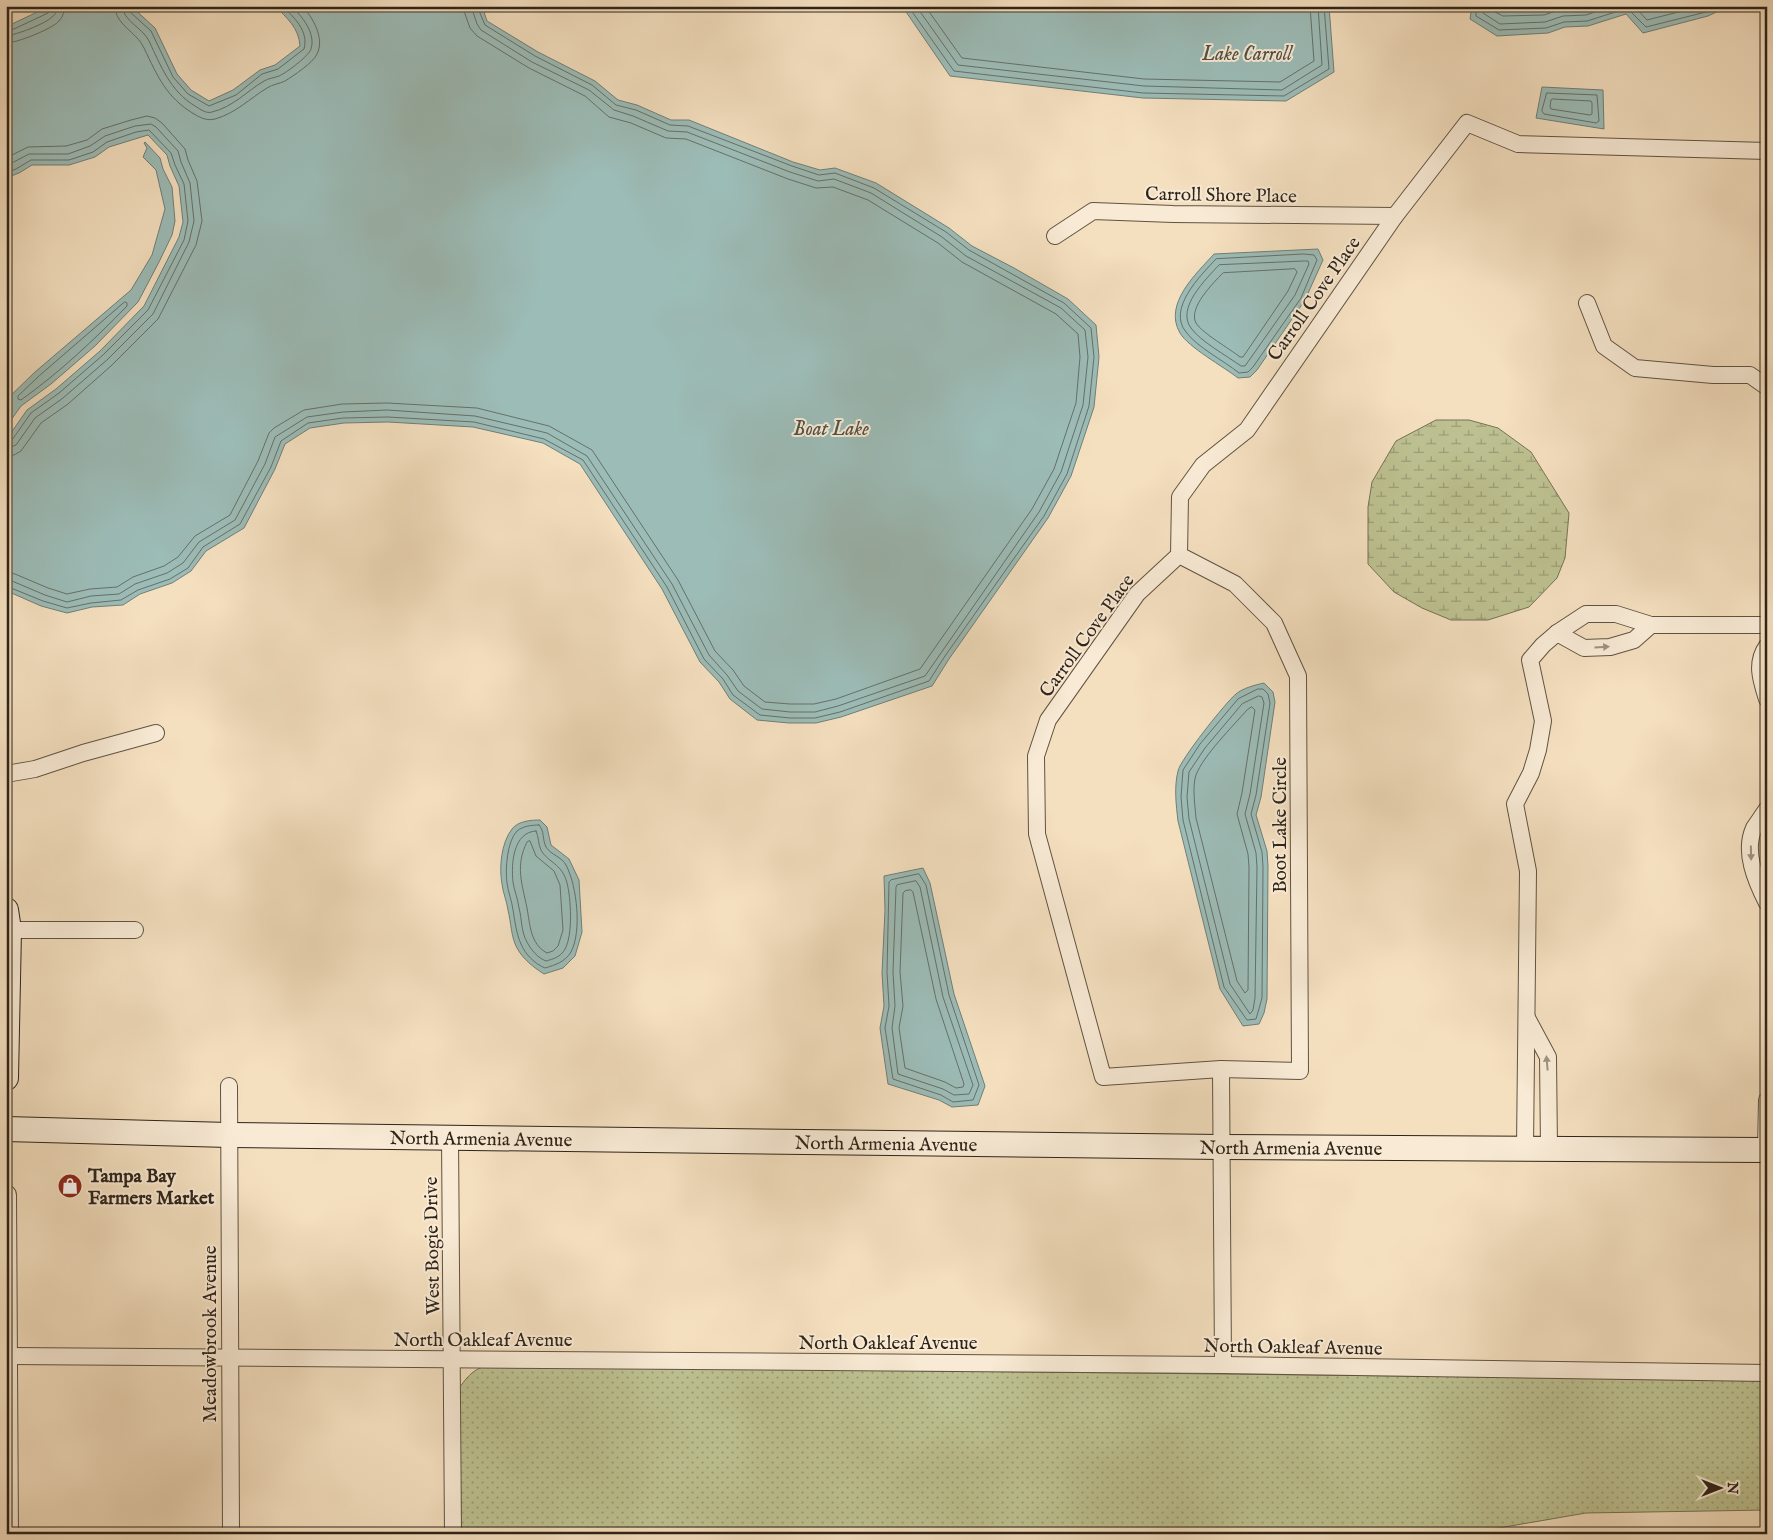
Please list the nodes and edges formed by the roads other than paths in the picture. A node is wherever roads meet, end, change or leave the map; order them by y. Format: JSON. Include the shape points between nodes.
{"nodes":[{"id":1,"x":1767,"y":151,"type":"edge"},
{"id":2,"x":1395,"y":216,"type":"junction"},
{"id":3,"x":1055,"y":236,"type":"dead end"},
{"id":4,"x":1587,"y":303,"type":"dead end"},
{"id":5,"x":1767,"y":386,"type":"edge"},
{"id":6,"x":1179,"y":555,"type":"junction"},
{"id":7,"x":1651,"y":625,"type":"junction"},
{"id":8,"x":1767,"y":625,"type":"edge"},
{"id":9,"x":1557,"y":633,"type":"junction"},
{"id":10,"x":1767,"y":646,"type":"edge"},
{"id":11,"x":1767,"y":699,"type":"edge"},
{"id":12,"x":156,"y":733,"type":"dead end"},
{"id":13,"x":6,"y":774,"type":"edge"},
{"id":14,"x":1767,"y":809,"type":"edge"},
{"id":15,"x":1767,"y":903,"type":"edge"},
{"id":16,"x":8,"y":920,"type":"edge"},
{"id":17,"x":135,"y":930,"type":"dead end"},
{"id":18,"x":1526,"y":1016,"type":"junction"},
{"id":19,"x":1221,"y":1069,"type":"junction"},
{"id":20,"x":6,"y":1078,"type":"edge"},
{"id":21,"x":229,"y":1086,"type":"dead end"},
{"id":22,"x":1767,"y":1100,"type":"edge"},
{"id":23,"x":1766,"y":1116,"type":"edge"},
{"id":24,"x":6,"y":1129,"type":"edge"},
{"id":25,"x":229,"y":1135,"type":"junction"},
{"id":26,"x":450,"y":1137,"type":"junction"},
{"id":27,"x":1221,"y":1147,"type":"junction"},
{"id":28,"x":1525,"y":1148,"type":"junction"},
{"id":29,"x":1548,"y":1149,"type":"junction"},
{"id":30,"x":1766,"y":1150,"type":"edge"},
{"id":31,"x":6,"y":1196,"type":"edge"},
{"id":32,"x":8,"y":1356,"type":"junction"},
{"id":33,"x":229,"y":1358,"type":"junction"},
{"id":34,"x":453,"y":1359,"type":"junction"},
{"id":35,"x":1223,"y":1365,"type":"junction"},
{"id":36,"x":1767,"y":1373,"type":"edge"},
{"id":37,"x":8,"y":1534,"type":"edge"},
{"id":38,"x":231,"y":1534,"type":"edge"},
{"id":39,"x":453,"y":1534,"type":"edge"}],
"edges":[{"from":1,"to":2,"type":"street","name":"Carroll Cove Place","via":[[1518,144],[1467,123]]},
{"from":2,"to":3,"type":"street","name":"Carroll Shore Place","via":[[1092,211]]},
{"from":2,"to":6,"type":"street","name":"Carroll Cove Place","via":[[1247,430],[1203,465],[1180,497]]},
{"from":4,"to":5,"type":"street","via":[[1604,346],[1635,368],[1750,375]]},
{"from":6,"to":19,"type":"street","name":"Boot Lake Circle","via":[[1235,584],[1274,623],[1298,676],[1300,1071]]},
{"from":6,"to":19,"type":"street","name":"Carroll Cove Place","via":[[1137,594],[1048,720],[1036,756],[1037,834],[1103,1077]]},
{"from":7,"to":8,"type":"street"},
{"from":7,"to":9,"type":"street","via":[[1616,614],[1586,614]]},
{"from":9,"to":7,"type":"street","one_way":true,"via":[[1584,648],[1610,647],[1634,640]]},
{"from":9,"to":18,"type":"street","via":[[1530,660],[1543,721],[1531,773],[1515,804],[1528,870]]},
{"from":10,"to":11,"type":"street","via":[[1761,654],[1759,668]]},
{"from":12,"to":13,"type":"street","via":[[35,770]]},
{"from":14,"to":15,"type":"street","one_way":true,"via":[[1753,830],[1750,855],[1759,888]]},
{"from":16,"to":17,"type":"street"},
{"from":16,"to":20,"type":"main road"},
{"from":18,"to":28,"type":"street"},
{"from":29,"to":18,"type":"street","one_way":true,"via":[[1548,1057]]},
{"from":19,"to":27,"type":"street"},
{"from":21,"to":25,"type":"street","name":"Meadowbrook Avenue"},
{"from":22,"to":23,"type":"street"},
{"from":23,"to":30,"type":"street"},
{"from":24,"to":25,"type":"main road","name":"North Armenia Avenue"},
{"from":25,"to":26,"type":"main road","name":"North Armenia Avenue"},
{"from":25,"to":33,"type":"street","name":"Meadowbrook Avenue"},
{"from":26,"to":27,"type":"main road","name":"North Armenia Avenue"},
{"from":26,"to":34,"type":"street","name":"West Bogie Drive"},
{"from":27,"to":28,"type":"main road","name":"North Armenia Avenue"},
{"from":27,"to":35,"type":"street"},
{"from":28,"to":29,"type":"main road","name":"North Armenia Avenue"},
{"from":29,"to":30,"type":"main road","name":"North Armenia Avenue"},
{"from":31,"to":32,"type":"street"},
{"from":32,"to":33,"type":"street","name":"North Oakleaf Avenue"},
{"from":32,"to":37,"type":"street"},
{"from":33,"to":34,"type":"street","name":"North Oakleaf Avenue"},
{"from":33,"to":38,"type":"street","name":"Meadowbrook Avenue"},
{"from":34,"to":35,"type":"street","name":"North Oakleaf Avenue"},
{"from":34,"to":39,"type":"street","name":"West Bogie Drive"},
{"from":35,"to":36,"type":"street","name":"North Oakleaf Avenue"}]}
